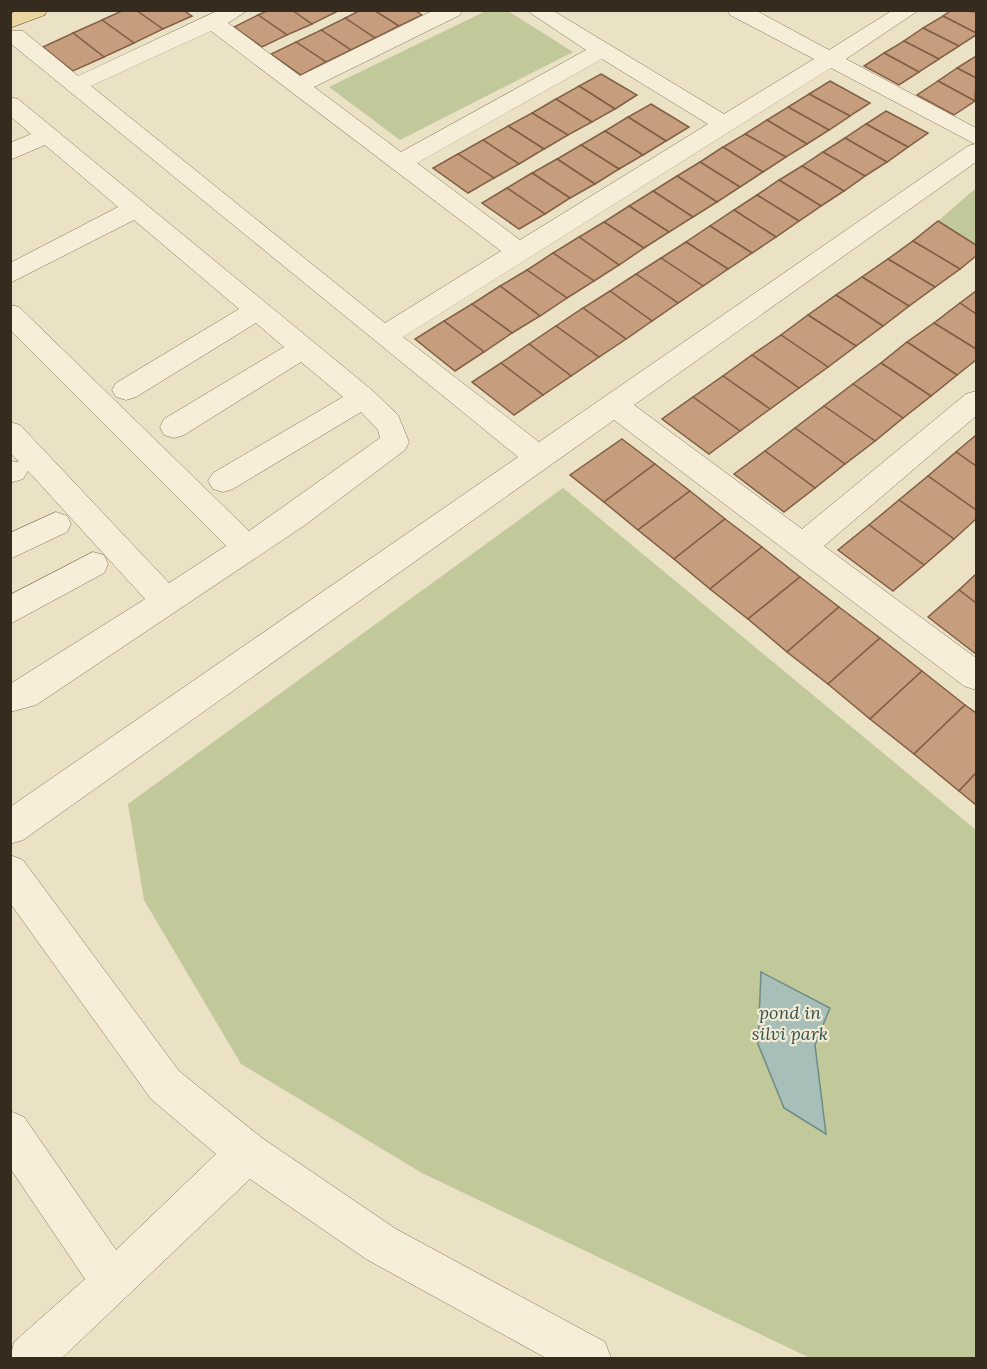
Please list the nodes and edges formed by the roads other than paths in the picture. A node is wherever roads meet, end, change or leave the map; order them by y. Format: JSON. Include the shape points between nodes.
{"nodes":[{"id":1,"x":37,"y":10,"type":"edge"},
{"id":2,"x":238,"y":10,"type":"edge"},
{"id":3,"x":452,"y":10,"type":"edge"},
{"id":4,"x":536,"y":10,"type":"edge"},
{"id":5,"x":738,"y":10,"type":"edge"},
{"id":6,"x":909,"y":10,"type":"edge"},
{"id":7,"x":213,"y":22,"type":"junction"},
{"id":8,"x":13,"y":29,"type":"edge"},
{"id":9,"x":602,"y":50,"type":"junction"},
{"id":10,"x":829,"y":60,"type":"junction"},
{"id":11,"x":76,"y":85,"type":"junction"},
{"id":12,"x":298,"y":86,"type":"junction"},
{"id":13,"x":12,"y":107,"type":"edge"},
{"id":14,"x":724,"y":125,"type":"junction"},
{"id":15,"x":47,"y":135,"type":"junction"},
{"id":16,"x":976,"y":137,"type":"edge"},
{"id":17,"x":976,"y":151,"type":"edge"},
{"id":18,"x":10,"y":153,"type":"edge"},
{"id":19,"x":402,"y":162,"type":"junction"},
{"id":20,"x":135,"y":209,"type":"junction"},
{"id":21,"x":519,"y":252,"type":"junction"},
{"id":22,"x":10,"y":274,"type":"edge"},
{"id":23,"x":257,"y":310,"type":"junction"},
{"id":24,"x":10,"y":314,"type":"edge"},
{"id":25,"x":384,"y":336,"type":"junction"},
{"id":26,"x":303,"y":348,"type":"junction"},
{"id":27,"x":126,"y":390,"type":"dead end"},
{"id":28,"x":363,"y":398,"type":"junction"},
{"id":29,"x":976,"y":401,"type":"edge"},
{"id":30,"x":613,"y":404,"type":"junction"},
{"id":31,"x":174,"y":427,"type":"dead end"},
{"id":32,"x":10,"y":433,"type":"edge"},
{"id":33,"x":539,"y":458,"type":"junction"},
{"id":34,"x":223,"y":480,"type":"dead end"},
{"id":35,"x":56,"y":524,"type":"dead end"},
{"id":36,"x":803,"y":546,"type":"junction"},
{"id":37,"x":10,"y":547,"type":"edge"},
{"id":38,"x":247,"y":548,"type":"junction"},
{"id":39,"x":93,"y":564,"type":"dead end"},
{"id":40,"x":166,"y":601,"type":"junction"},
{"id":41,"x":10,"y":611,"type":"edge"},
{"id":42,"x":976,"y":676,"type":"edge"},
{"id":43,"x":10,"y":698,"type":"edge"},
{"id":44,"x":10,"y":828,"type":"edge"},
{"id":45,"x":10,"y":872,"type":"edge"},
{"id":46,"x":10,"y":1131,"type":"edge"},
{"id":47,"x":247,"y":1153,"type":"junction"},
{"id":48,"x":113,"y":1283,"type":"junction"},
{"id":49,"x":30,"y":1359,"type":"edge"},
{"id":50,"x":589,"y":1359,"type":"edge"}],
"edges":[{"from":1,"to":8,"type":"main road"},
{"from":2,"to":7,"type":"street"},
{"from":3,"to":12,"type":"street"},
{"from":4,"to":9,"type":"street"},
{"from":5,"to":10,"type":"street"},
{"from":6,"to":10,"type":"street"},
{"from":7,"to":11,"type":"street"},
{"from":7,"to":12,"type":"street"},
{"from":8,"to":11,"type":"street"},
{"from":9,"to":14,"type":"street"},
{"from":9,"to":19,"type":"street"},
{"from":10,"to":14,"type":"street"},
{"from":10,"to":16,"type":"street"},
{"from":11,"to":25,"type":"street"},
{"from":12,"to":19,"type":"street"},
{"from":13,"to":15,"type":"street"},
{"from":14,"to":21,"type":"street"},
{"from":15,"to":18,"type":"street"},
{"from":15,"to":20,"type":"street"},
{"from":17,"to":30,"type":"street"},
{"from":19,"to":21,"type":"street"},
{"from":20,"to":22,"type":"street"},
{"from":20,"to":23,"type":"street"},
{"from":21,"to":25,"type":"street"},
{"from":23,"to":26,"type":"street"},
{"from":23,"to":27,"type":"street"},
{"from":24,"to":38,"type":"street"},
{"from":25,"to":33,"type":"street"},
{"from":26,"to":28,"type":"street"},
{"from":26,"to":31,"type":"street"},
{"from":28,"to":34,"type":"street"},
{"from":28,"to":38,"type":"street","via":[[388,423],[395,433],[395,442]]},
{"from":29,"to":36,"type":"street"},
{"from":30,"to":33,"type":"street"},
{"from":30,"to":36,"type":"street"},
{"from":32,"to":40,"type":"street"},
{"from":33,"to":44,"type":"street"},
{"from":35,"to":37,"type":"street"},
{"from":36,"to":42,"type":"street"},
{"from":38,"to":40,"type":"street"},
{"from":39,"to":41,"type":"street"},
{"from":40,"to":43,"type":"street","via":[[24,695]]},
{"from":45,"to":47,"type":"street","via":[[165,1085]]},
{"from":46,"to":48,"type":"street"},
{"from":47,"to":48,"type":"street"},
{"from":47,"to":50,"type":"street","via":[[381,1244]]},
{"from":48,"to":49,"type":"street"}]}
